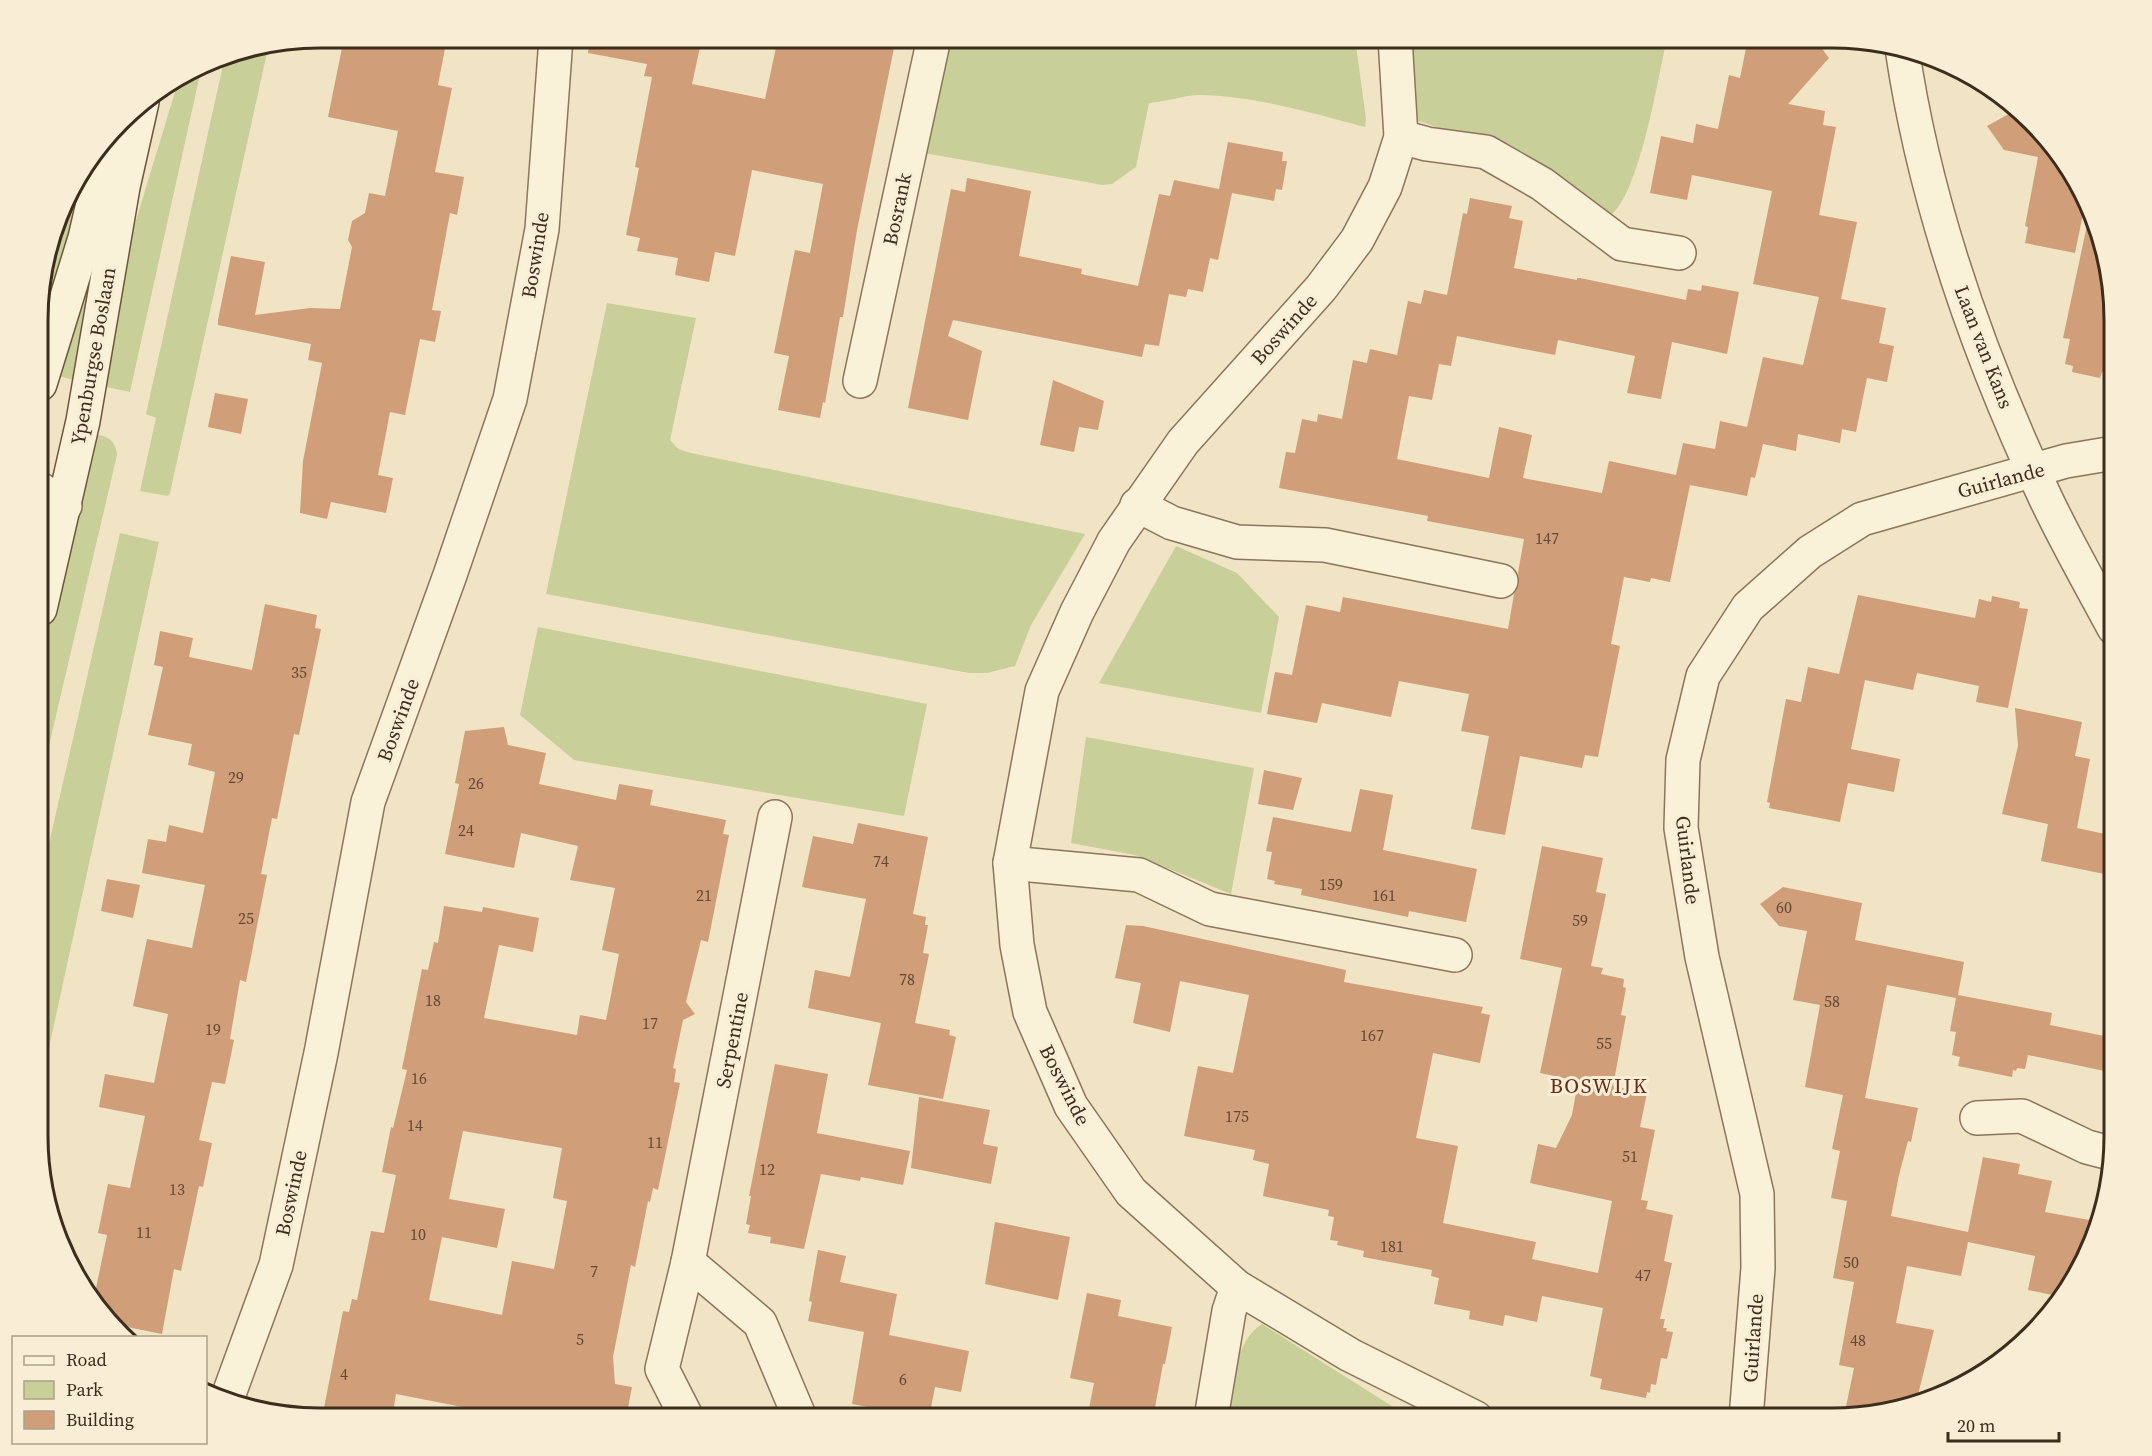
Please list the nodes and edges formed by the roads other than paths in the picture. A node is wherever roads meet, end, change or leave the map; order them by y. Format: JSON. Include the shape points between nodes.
{"nodes":[{"id":1,"x":555,"y":48,"type":"edge"},
{"id":2,"x":932,"y":48,"type":"edge"},
{"id":3,"x":1396,"y":48,"type":"edge"},
{"id":4,"x":1903,"y":57,"type":"edge"},
{"id":5,"x":139,"y":117,"type":"edge"},
{"id":6,"x":1401,"y":137,"type":"junction"},
{"id":7,"x":104,"y":154,"type":"edge"},
{"id":8,"x":1679,"y":253,"type":"dead end"},
{"id":9,"x":48,"y":358,"type":"edge"},
{"id":10,"x":860,"y":381,"type":"dead end"},
{"id":11,"x":2104,"y":455,"type":"edge"},
{"id":12,"x":2033,"y":472,"type":"junction"},
{"id":13,"x":48,"y":501,"type":"edge"},
{"id":14,"x":1137,"y":505,"type":"junction"},
{"id":15,"x":1501,"y":581,"type":"dead end"},
{"id":16,"x":2104,"y":609,"type":"edge"},
{"id":17,"x":775,"y":817,"type":"dead end"},
{"id":18,"x":1010,"y":863,"type":"junction"},
{"id":19,"x":1455,"y":955,"type":"dead end"},
{"id":20,"x":1977,"y":1118,"type":"dead end"},
{"id":21,"x":2103,"y":1151,"type":"edge"},
{"id":22,"x":688,"y":1262,"type":"junction"},
{"id":23,"x":1237,"y":1287,"type":"junction"},
{"id":24,"x":229,"y":1393,"type":"edge"},
{"id":25,"x":682,"y":1408,"type":"edge"},
{"id":26,"x":796,"y":1408,"type":"edge"},
{"id":27,"x":1213,"y":1408,"type":"edge"},
{"id":28,"x":1456,"y":1408,"type":"edge"},
{"id":29,"x":1747,"y":1408,"type":"edge"}],
"edges":[{"from":1,"to":24,"type":"street","name":"Boswinde","via":[[542,229],[510,399],[368,802],[276,1265]]},
{"from":2,"to":10,"type":"street","name":"Bosrank"},
{"from":3,"to":6,"type":"street","name":"Boswinde"},
{"from":4,"to":12,"type":"street","name":"Laan van Kans","via":[[1942,233]]},
{"from":5,"to":13,"type":"street","name":"Ypenburgse Boslaan","via":[[82,421]]},
{"from":6,"to":8,"type":"street","via":[[1486,152],[1542,183],[1622,244]]},
{"from":6,"to":14,"type":"street","name":"Boswinde","via":[[1385,187],[1357,240],[1321,288],[1183,442]]},
{"from":7,"to":9,"type":"street","name":"Ypenburgse Boslaan","via":[[85,238]]},
{"from":11,"to":12,"type":"street","name":"Guirlande"},
{"from":12,"to":16,"type":"street","name":"Laan van Kans"},
{"from":12,"to":29,"type":"street","name":"Guirlande","via":[[1862,519],[1810,552],[1748,607],[1703,676],[1683,760],[1680,828],[1702,957],[1757,1194],[1758,1268]]},
{"from":14,"to":15,"type":"street","via":[[1172,523],[1237,542],[1325,544]]},
{"from":14,"to":18,"type":"street","name":"Boswinde","via":[[1077,612],[1042,691]]},
{"from":17,"to":22,"type":"street","name":"Serpentine"},
{"from":18,"to":19,"type":"street","via":[[1139,875],[1210,909]]},
{"from":18,"to":23,"type":"street","name":"Boswinde","via":[[1017,945],[1030,1012],[1071,1106],[1131,1192]]},
{"from":20,"to":21,"type":"street","via":[[2022,1116]]},
{"from":22,"to":25,"type":"street","name":"Serpentine","via":[[662,1369]]},
{"from":22,"to":26,"type":"street","via":[[760,1323]]},
{"from":23,"to":27,"type":"street","via":[[1229,1311]]},
{"from":23,"to":28,"type":"street","name":"Boswinde","via":[[1350,1355]]}]}
